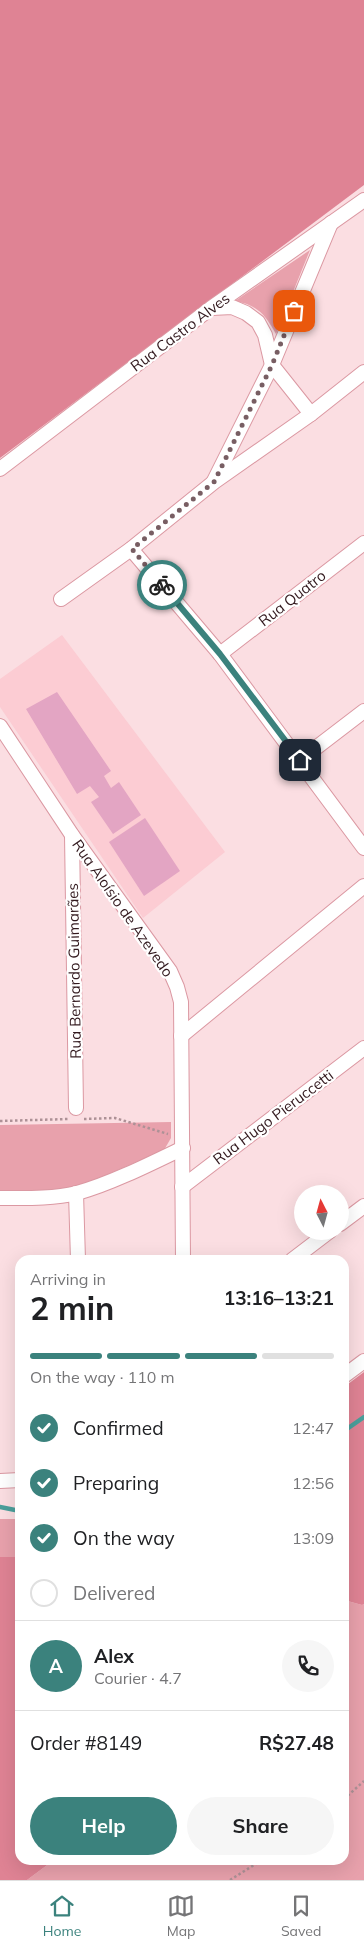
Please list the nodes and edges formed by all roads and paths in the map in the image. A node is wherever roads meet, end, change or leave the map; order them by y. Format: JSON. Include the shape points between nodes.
{"nodes":[{"id":1,"x":364,"y":200,"type":"edge"},
{"id":2,"x":332,"y":222,"type":"junction"},
{"id":3,"x":211,"y":308,"type":"junction"},
{"id":4,"x":272,"y":365,"type":"junction"},
{"id":5,"x":364,"y":372,"type":"edge"},
{"id":6,"x":311,"y":414,"type":"junction"},
{"id":7,"x":0,"y":469,"type":"edge"},
{"id":8,"x":214,"y":482,"type":"junction"},
{"id":9,"x":364,"y":542,"type":"edge"},
{"id":10,"x":132,"y":549,"type":"junction"},
{"id":11,"x":61,"y":599,"type":"dead end"},
{"id":12,"x":220,"y":654,"type":"junction"},
{"id":13,"x":364,"y":712,"type":"edge"},
{"id":14,"x":0,"y":726,"type":"edge"},
{"id":15,"x":300,"y":760,"type":"junction"},
{"id":16,"x":72,"y":834,"type":"junction"},
{"id":17,"x":364,"y":848,"type":"edge"},
{"id":18,"x":364,"y":886,"type":"edge"},
{"id":19,"x":181,"y":1036,"type":"junction"},
{"id":20,"x":364,"y":1048,"type":"edge"},
{"id":21,"x":76,"y":1108,"type":"dead end"},
{"id":22,"x":0,"y":1121,"type":"edge"},
{"id":23,"x":183,"y":1143,"type":"junction"},
{"id":24,"x":182,"y":1187,"type":"junction"},
{"id":25,"x":76,"y":1193,"type":"junction"},
{"id":26,"x":0,"y":1198,"type":"edge"},
{"id":27,"x":364,"y":1206,"type":"edge"},
{"id":28,"x":349,"y":1217,"type":"edge"},
{"id":29,"x":318,"y":1240,"type":"edge"},
{"id":30,"x":78,"y":1255,"type":"edge"},
{"id":31,"x":183,"y":1255,"type":"edge"},
{"id":32,"x":299,"y":1255,"type":"edge"},
{"id":33,"x":364,"y":1361,"type":"edge"},
{"id":34,"x":349,"y":1372,"type":"edge"},
{"id":35,"x":15,"y":1480,"type":"edge"},
{"id":36,"x":0,"y":1481,"type":"edge"},
{"id":37,"x":364,"y":1781,"type":"edge"},
{"id":38,"x":349,"y":1794,"type":"edge"},
{"id":39,"x":254,"y":1865,"type":"edge"},
{"id":40,"x":230,"y":1880,"type":"edge"}],
"edges":[{"from":1,"to":2,"type":"street","name":"Rua Castro Alves"},
{"from":2,"to":3,"type":"street","name":"Rua Castro Alves"},
{"from":2,"to":4,"type":"street"},
{"from":3,"to":4,"type":"street","via":[[232,307],[258,322],[265,335]]},
{"from":3,"to":7,"type":"street","name":"Rua Castro Alves"},
{"from":4,"to":6,"type":"street"},
{"from":4,"to":8,"type":"street"},
{"from":5,"to":6,"type":"street"},
{"from":6,"to":8,"type":"street"},
{"from":8,"to":10,"type":"street"},
{"from":9,"to":12,"type":"street","name":"Rua Quatro"},
{"from":10,"to":11,"type":"street"},
{"from":10,"to":12,"type":"street"},
{"from":12,"to":15,"type":"street"},
{"from":13,"to":15,"type":"street"},
{"from":14,"to":16,"type":"street","name":"Rua Aloísio de Azevedo"},
{"from":15,"to":17,"type":"street"},
{"from":16,"to":19,"type":"street","name":"Rua Aloísio de Azevedo","via":[[170,971],[181,1002]]},
{"from":16,"to":21,"type":"street","name":"Rua Bernardo Guimarães"},
{"from":18,"to":19,"type":"street"},
{"from":19,"to":23,"type":"street","name":"Rua Aloísio de Azevedo"},
{"from":20,"to":24,"type":"street","name":"Rua Hugo Pieruccetti"},
{"from":22,"to":23,"type":"path","via":[[115,1118]]},
{"from":23,"to":24,"type":"street","name":"Rua Aloísio de Azevedo"},
{"from":23,"to":25,"type":"street","via":[[156,1161]]},
{"from":24,"to":31,"type":"street","name":"Rua Aloísio de Azevedo"},
{"from":25,"to":26,"type":"street","via":[[39,1198]]},
{"from":25,"to":30,"type":"street"},
{"from":27,"to":28,"type":"street"},
{"from":29,"to":32,"type":"street"},
{"from":33,"to":34,"type":"street"},
{"from":35,"to":36,"type":"street"},
{"from":37,"to":38,"type":"path"},
{"from":39,"to":40,"type":"path"}]}
